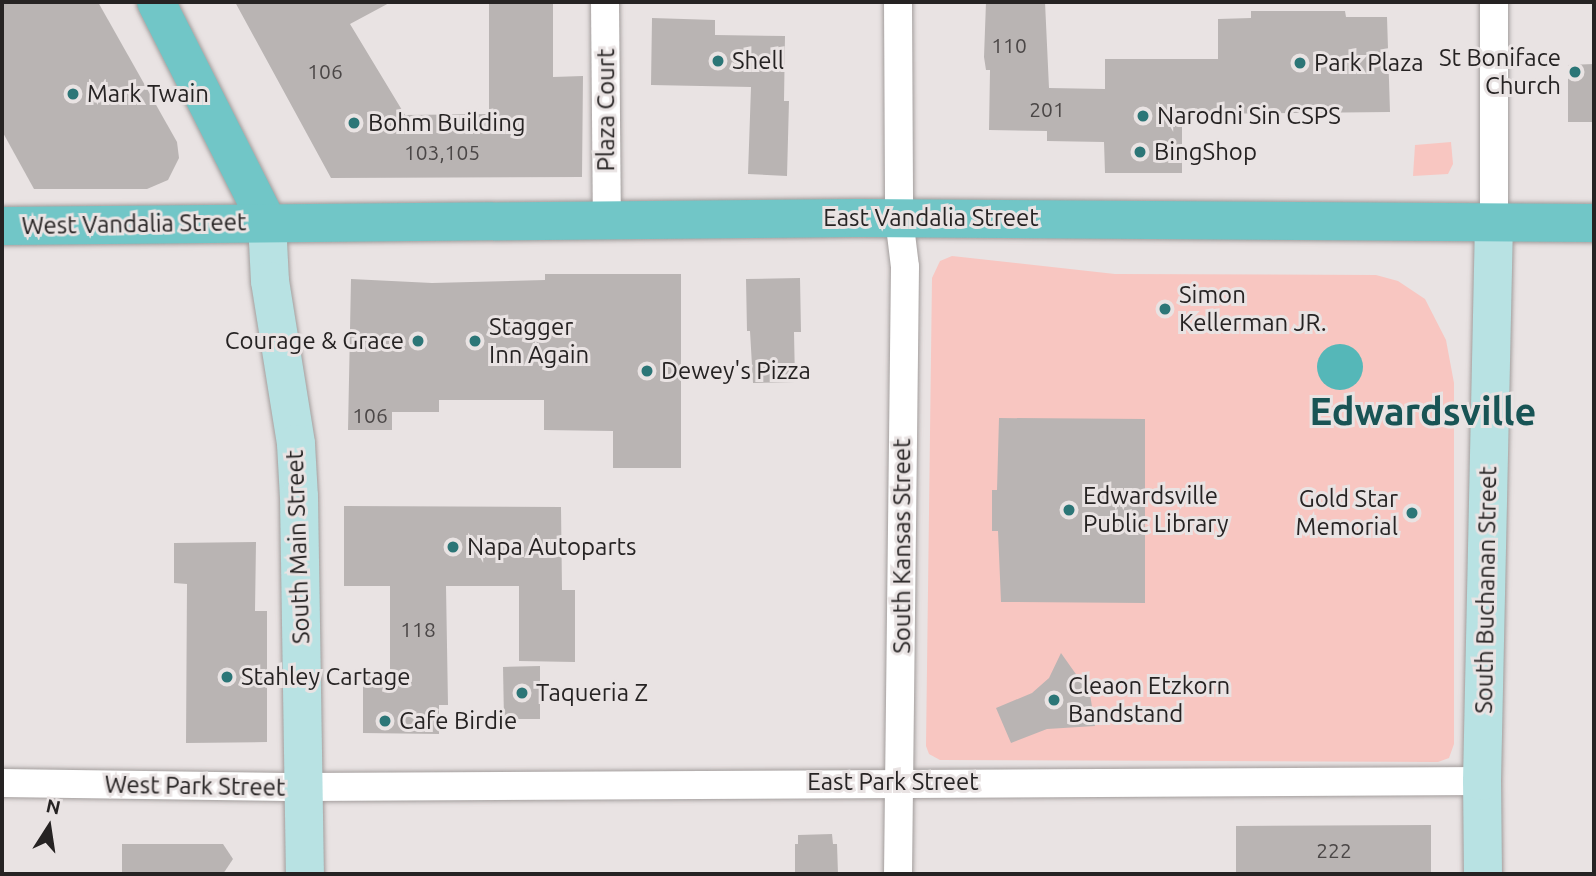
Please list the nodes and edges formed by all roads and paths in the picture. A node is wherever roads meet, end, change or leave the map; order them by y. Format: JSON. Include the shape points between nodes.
{"nodes":[{"id":1,"x":156,"y":2,"type":"edge"},
{"id":2,"x":605,"y":2,"type":"edge"},
{"id":3,"x":898,"y":2,"type":"edge"},
{"id":4,"x":1494,"y":2,"type":"edge"},
{"id":5,"x":899,"y":218,"type":"junction"},
{"id":6,"x":607,"y":219,"type":"junction"},
{"id":7,"x":267,"y":222,"type":"junction"},
{"id":8,"x":1494,"y":223,"type":"junction"},
{"id":9,"x":1594,"y":223,"type":"edge"},
{"id":10,"x":2,"y":226,"type":"edge"},
{"id":11,"x":1482,"y":781,"type":"junction"},
{"id":12,"x":899,"y":782,"type":"junction"},
{"id":13,"x":2,"y":783,"type":"edge"},
{"id":14,"x":304,"y":787,"type":"junction"},
{"id":15,"x":305,"y":874,"type":"edge"},
{"id":16,"x":898,"y":874,"type":"edge"},
{"id":17,"x":1483,"y":874,"type":"edge"}],
"edges":[{"from":1,"to":7,"type":"main road"},
{"from":2,"to":6,"type":"street","name":"Plaza Court"},
{"from":3,"to":5,"type":"street","name":"South Kansas Street"},
{"from":4,"to":8,"type":"street"},
{"from":5,"to":6,"type":"main road","name":"East Vandalia Street"},
{"from":5,"to":8,"type":"main road","name":"East Vandalia Street"},
{"from":5,"to":12,"type":"street","name":"South Kansas Street","via":[[905,267]]},
{"from":6,"to":7,"type":"main road","name":"East Vandalia Street"},
{"from":7,"to":10,"type":"main road","name":"West Vandalia Street"},
{"from":7,"to":14,"type":"main road","name":"South Main Street","via":[[270,281],[296,444]]},
{"from":8,"to":9,"type":"main road","name":"East Vandalia Street"},
{"from":8,"to":11,"type":"main road","name":"South Buchanan Street"},
{"from":11,"to":12,"type":"street","name":"East Park Street"},
{"from":11,"to":17,"type":"main road","name":"South Buchanan Street"},
{"from":12,"to":14,"type":"street","name":"East Park Street"},
{"from":12,"to":16,"type":"street","name":"South Kansas Street"},
{"from":13,"to":14,"type":"street","name":"West Park Street"},
{"from":14,"to":15,"type":"main road","name":"South Main Street"}]}
